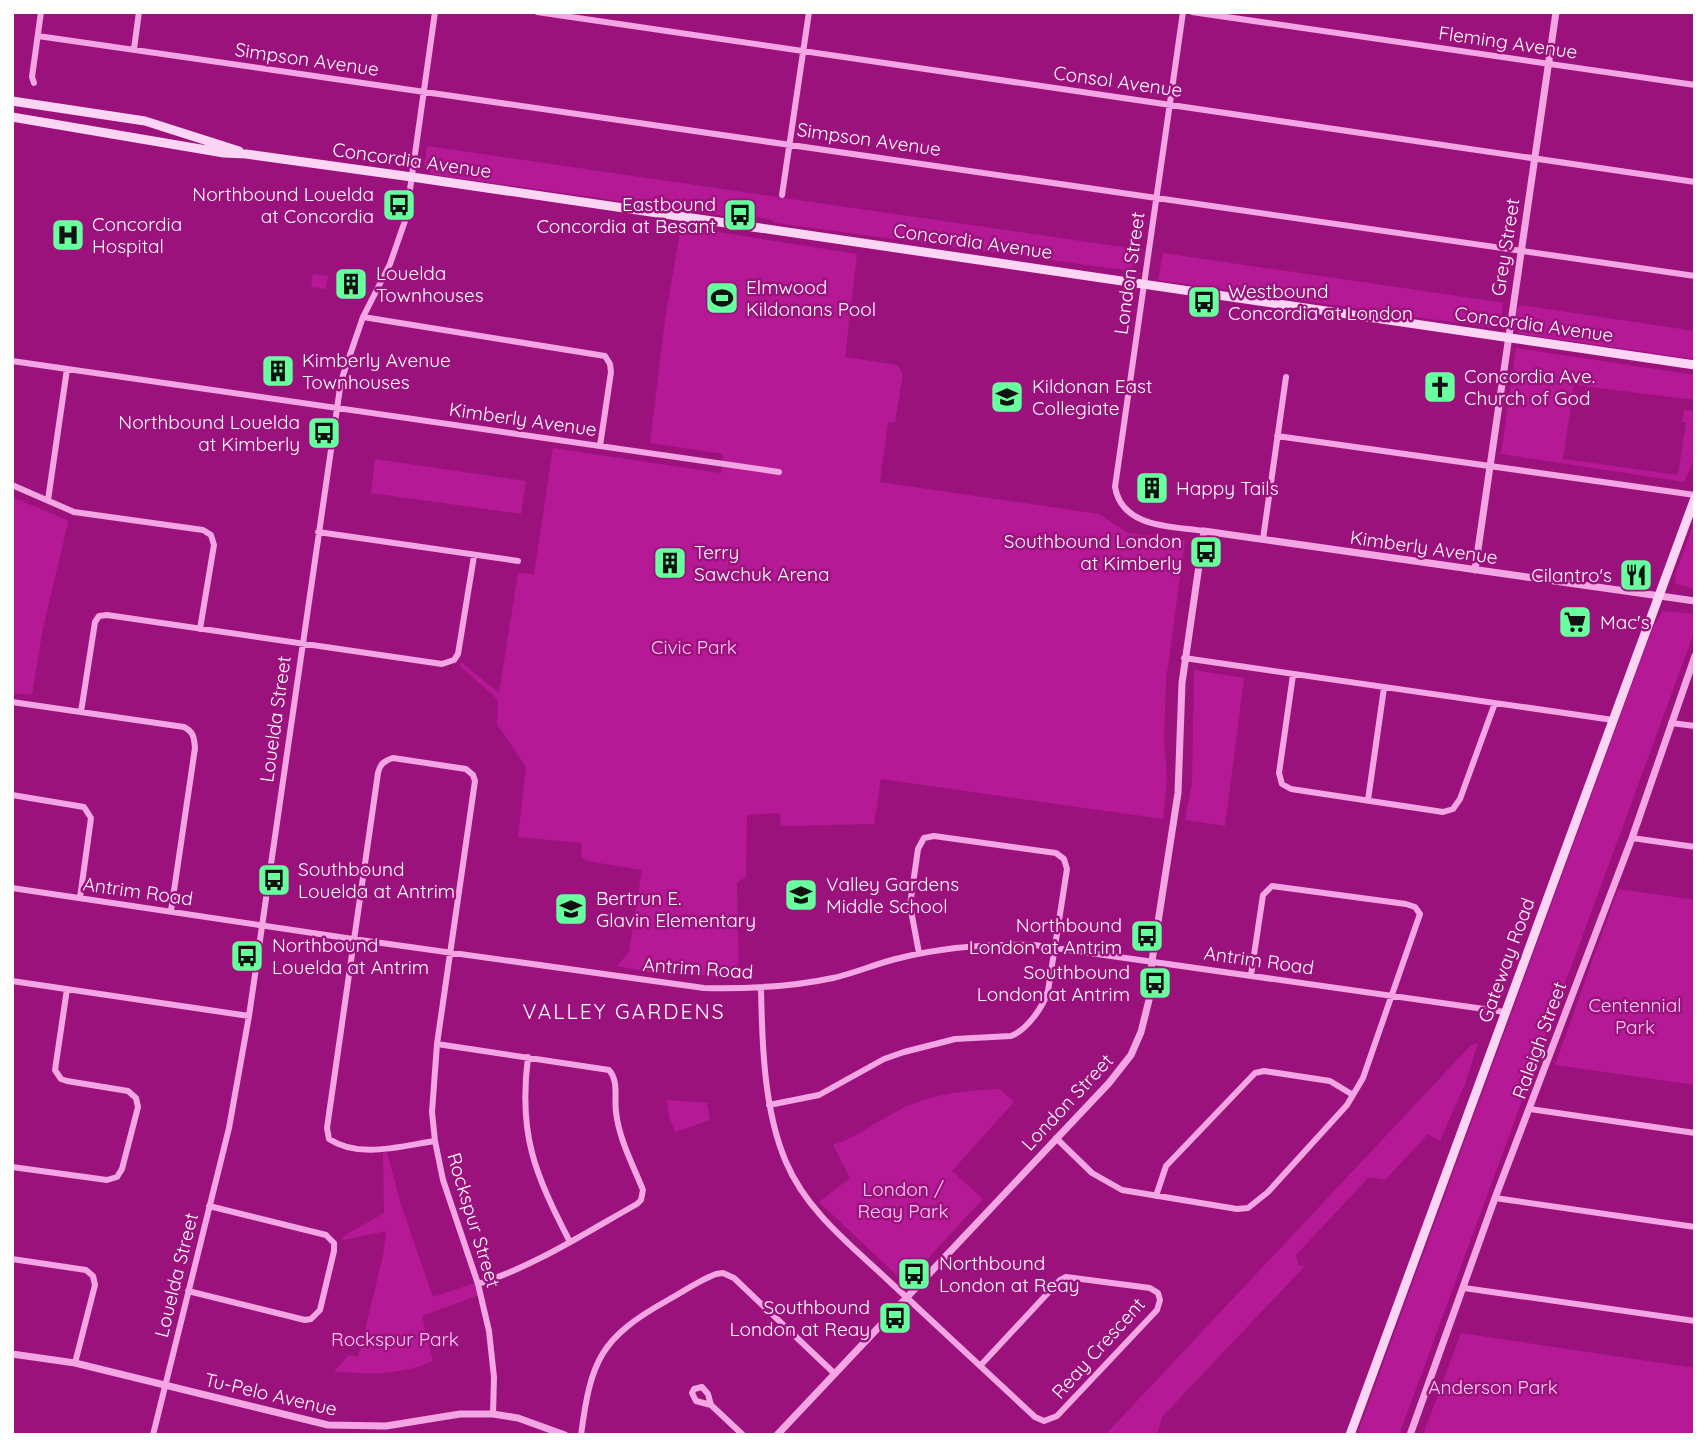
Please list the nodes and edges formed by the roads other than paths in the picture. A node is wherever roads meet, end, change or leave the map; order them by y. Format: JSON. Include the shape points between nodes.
{"nodes":[{"id":1,"x":41,"y":12,"type":"edge"},
{"id":2,"x":139,"y":12,"type":"edge"},
{"id":3,"x":435,"y":12,"type":"edge"},
{"id":4,"x":537,"y":12,"type":"edge"},
{"id":5,"x":809,"y":12,"type":"edge"},
{"id":6,"x":1183,"y":12,"type":"edge"},
{"id":7,"x":1192,"y":12,"type":"edge"},
{"id":8,"x":1556,"y":12,"type":"edge"},
{"id":9,"x":38,"y":36,"type":"junction"},
{"id":10,"x":134,"y":49,"type":"junction"},
{"id":11,"x":804,"y":51,"type":"junction"},
{"id":12,"x":1549,"y":64,"type":"junction"},
{"id":13,"x":34,"y":83,"type":"dead end"},
{"id":14,"x":1695,"y":85,"type":"edge"},
{"id":15,"x":423,"y":91,"type":"junction"},
{"id":16,"x":12,"y":101,"type":"edge"},
{"id":17,"x":1170,"y":105,"type":"junction"},
{"id":18,"x":12,"y":117,"type":"edge"},
{"id":19,"x":790,"y":143,"type":"junction"},
{"id":20,"x":246,"y":154,"type":"junction"},
{"id":21,"x":1534,"y":158,"type":"junction"},
{"id":22,"x":412,"y":177,"type":"junction"},
{"id":23,"x":1695,"y":181,"type":"edge"},
{"id":24,"x":782,"y":195,"type":"dead end"},
{"id":25,"x":1156,"y":197,"type":"junction"},
{"id":26,"x":1521,"y":250,"type":"junction"},
{"id":27,"x":1695,"y":276,"type":"edge"},
{"id":28,"x":1145,"y":284,"type":"junction"},
{"id":29,"x":363,"y":317,"type":"junction"},
{"id":30,"x":1507,"y":337,"type":"junction"},
{"id":31,"x":12,"y":361,"type":"edge"},
{"id":32,"x":1695,"y":365,"type":"edge"},
{"id":33,"x":67,"y":369,"type":"junction"},
{"id":34,"x":1286,"y":377,"type":"dead end"},
{"id":35,"x":336,"y":407,"type":"junction"},
{"id":36,"x":1277,"y":436,"type":"junction"},
{"id":37,"x":600,"y":446,"type":"junction"},
{"id":38,"x":1490,"y":467,"type":"junction"},
{"id":39,"x":779,"y":472,"type":"dead end"},
{"id":40,"x":12,"y":485,"type":"edge"},
{"id":41,"x":1695,"y":497,"type":"edge"},
{"id":42,"x":48,"y":500,"type":"junction"},
{"id":43,"x":1148,"y":522,"type":"joint"},
{"id":44,"x":1203,"y":531,"type":"junction"},
{"id":45,"x":318,"y":533,"type":"junction"},
{"id":46,"x":1263,"y":539,"type":"junction"},
{"id":47,"x":474,"y":556,"type":"junction"},
{"id":48,"x":518,"y":561,"type":"dead end"},
{"id":49,"x":1475,"y":570,"type":"junction"},
{"id":50,"x":1659,"y":596,"type":"junction"},
{"id":51,"x":1695,"y":601,"type":"edge"},
{"id":52,"x":200,"y":629,"type":"junction"},
{"id":53,"x":302,"y":643,"type":"junction"},
{"id":54,"x":1695,"y":656,"type":"edge"},
{"id":55,"x":1184,"y":658,"type":"junction"},
{"id":56,"x":1293,"y":675,"type":"junction"},
{"id":57,"x":1384,"y":688,"type":"junction"},
{"id":58,"x":12,"y":702,"type":"edge"},
{"id":59,"x":1495,"y":703,"type":"junction"},
{"id":60,"x":81,"y":712,"type":"junction"},
{"id":61,"x":1613,"y":720,"type":"junction"},
{"id":62,"x":1671,"y":723,"type":"junction"},
{"id":63,"x":1695,"y":726,"type":"edge"},
{"id":64,"x":12,"y":795,"type":"edge"},
{"id":65,"x":1368,"y":800,"type":"junction"},
{"id":66,"x":1632,"y":838,"type":"junction"},
{"id":67,"x":1695,"y":847,"type":"edge"},
{"id":68,"x":12,"y":888,"type":"edge"},
{"id":69,"x":80,"y":898,"type":"junction"},
{"id":70,"x":171,"y":911,"type":"junction"},
{"id":71,"x":263,"y":925,"type":"junction"},
{"id":72,"x":353,"y":939,"type":"junction"},
{"id":73,"x":1055,"y":947,"type":"junction"},
{"id":74,"x":451,"y":953,"type":"junction"},
{"id":75,"x":919,"y":953,"type":"junction"},
{"id":76,"x":1152,"y":961,"type":"junction"},
{"id":77,"x":1251,"y":975,"type":"junction"},
{"id":78,"x":12,"y":981,"type":"edge"},
{"id":79,"x":761,"y":988,"type":"junction"},
{"id":80,"x":66,"y":989,"type":"junction"},
{"id":81,"x":1392,"y":995,"type":"junction"},
{"id":82,"x":1505,"y":1012,"type":"junction"},
{"id":83,"x":249,"y":1016,"type":"junction"},
{"id":84,"x":438,"y":1044,"type":"junction"},
{"id":85,"x":528,"y":1057,"type":"junction"},
{"id":86,"x":1353,"y":1094,"type":"junction"},
{"id":87,"x":769,"y":1105,"type":"junction"},
{"id":88,"x":1530,"y":1109,"type":"junction"},
{"id":89,"x":1695,"y":1133,"type":"edge"},
{"id":90,"x":1056,"y":1138,"type":"junction"},
{"id":91,"x":435,"y":1142,"type":"junction"},
{"id":92,"x":12,"y":1167,"type":"edge"},
{"id":93,"x":1156,"y":1196,"type":"junction"},
{"id":94,"x":1496,"y":1198,"type":"junction"},
{"id":95,"x":209,"y":1206,"type":"junction"},
{"id":96,"x":1695,"y":1227,"type":"edge"},
{"id":97,"x":570,"y":1242,"type":"junction"},
{"id":98,"x":12,"y":1259,"type":"edge"},
{"id":99,"x":478,"y":1284,"type":"junction"},
{"id":100,"x":1464,"y":1288,"type":"junction"},
{"id":101,"x":188,"y":1291,"type":"junction"},
{"id":102,"x":907,"y":1298,"type":"junction"},
{"id":103,"x":1695,"y":1321,"type":"edge"},
{"id":104,"x":12,"y":1354,"type":"edge"},
{"id":105,"x":75,"y":1363,"type":"junction"},
{"id":106,"x":980,"y":1366,"type":"junction"},
{"id":107,"x":835,"y":1374,"type":"junction"},
{"id":108,"x":164,"y":1386,"type":"junction"},
{"id":109,"x":711,"y":1405,"type":"dead end"},
{"id":110,"x":493,"y":1414,"type":"junction"},
{"id":111,"x":352,"y":1431,"type":"edge"},
{"id":112,"x":153,"y":1435,"type":"edge"},
{"id":113,"x":565,"y":1435,"type":"edge"},
{"id":114,"x":581,"y":1435,"type":"edge"},
{"id":115,"x":743,"y":1435,"type":"edge"},
{"id":116,"x":778,"y":1435,"type":"edge"},
{"id":117,"x":1350,"y":1435,"type":"edge"},
{"id":118,"x":1409,"y":1435,"type":"edge"}],
"edges":[{"from":1,"to":9,"type":"street"},
{"from":2,"to":10,"type":"street"},
{"from":3,"to":15,"type":"street","name":"Louelda Street"},
{"from":4,"to":11,"type":"street","name":"Consol Avenue"},
{"from":5,"to":11,"type":"street"},
{"from":6,"to":17,"type":"street","name":"London Street"},
{"from":7,"to":12,"type":"street","name":"Fleming Avenue"},
{"from":8,"to":12,"type":"street","name":"Grey Street"},
{"from":9,"to":10,"type":"street","name":"Simpson Avenue"},
{"from":9,"to":13,"type":"street"},
{"from":10,"to":15,"type":"street","name":"Simpson Avenue"},
{"from":11,"to":17,"type":"street","name":"Consol Avenue"},
{"from":11,"to":19,"type":"street"},
{"from":12,"to":14,"type":"street","name":"Fleming Avenue"},
{"from":12,"to":21,"type":"street","name":"Grey Street"},
{"from":15,"to":19,"type":"street","name":"Simpson Avenue"},
{"from":15,"to":22,"type":"street","name":"Louelda Street"},
{"from":16,"to":20,"type":"main road","name":"Concordia Avenue","via":[[145,121]]},
{"from":17,"to":21,"type":"street","name":"Consol Avenue"},
{"from":17,"to":25,"type":"street","name":"London Street"},
{"from":18,"to":20,"type":"main road","name":"Concordia Avenue"},
{"from":19,"to":24,"type":"street"},
{"from":19,"to":25,"type":"street","name":"Simpson Avenue"},
{"from":20,"to":22,"type":"main road","name":"Concordia Avenue"},
{"from":21,"to":23,"type":"street","name":"Consol Avenue"},
{"from":21,"to":26,"type":"street","name":"Grey Street"},
{"from":22,"to":28,"type":"main road","name":"Concordia Avenue"},
{"from":22,"to":29,"type":"street","name":"Louelda Street","via":[[400,239]]},
{"from":25,"to":26,"type":"street","name":"Simpson Avenue"},
{"from":25,"to":28,"type":"street","name":"London Street"},
{"from":26,"to":27,"type":"street","name":"Simpson Avenue"},
{"from":26,"to":30,"type":"street","name":"Grey Street"},
{"from":28,"to":30,"type":"main road","name":"Concordia Avenue"},
{"from":28,"to":43,"type":"street","name":"London Street","via":[[1115,487],[1131,515]]},
{"from":29,"to":35,"type":"street","name":"Louelda Street"},
{"from":29,"to":37,"type":"street","via":[[605,356],[611,372]]},
{"from":30,"to":32,"type":"main road","name":"Concordia Avenue"},
{"from":30,"to":38,"type":"street","name":"Grey Street"},
{"from":31,"to":33,"type":"street","name":"Kimberly Avenue"},
{"from":33,"to":35,"type":"street","name":"Kimberly Avenue"},
{"from":33,"to":42,"type":"street"},
{"from":34,"to":36,"type":"street"},
{"from":35,"to":37,"type":"street","name":"Kimberly Avenue"},
{"from":35,"to":45,"type":"street","name":"Louelda Street"},
{"from":36,"to":38,"type":"street"},
{"from":36,"to":46,"type":"street"},
{"from":37,"to":39,"type":"street","name":"Kimberly Avenue"},
{"from":38,"to":41,"type":"street"},
{"from":38,"to":49,"type":"street","name":"Grey Street"},
{"from":40,"to":42,"type":"street"},
{"from":41,"to":50,"type":"main road","name":"Gateway Road"},
{"from":42,"to":52,"type":"street","via":[[74,512],[203,530],[211,535],[214,545]]},
{"from":43,"to":44,"type":"street","name":"Kimberly Avenue"},
{"from":44,"to":46,"type":"street","name":"Kimberly Avenue"},
{"from":44,"to":55,"type":"street","name":"London Street"},
{"from":45,"to":47,"type":"street"},
{"from":45,"to":53,"type":"street","name":"Louelda Street"},
{"from":46,"to":49,"type":"street","name":"Kimberly Avenue"},
{"from":47,"to":48,"type":"street"},
{"from":47,"to":53,"type":"street","via":[[458,654],[451,662]]},
{"from":49,"to":50,"type":"street","name":"Kimberly Avenue"},
{"from":50,"to":51,"type":"street","name":"Kimberly Avenue"},
{"from":50,"to":61,"type":"main road","name":"Gateway Road"},
{"from":52,"to":53,"type":"street"},
{"from":52,"to":60,"type":"street","via":[[99,616]]},
{"from":53,"to":71,"type":"street","name":"Louelda Street"},
{"from":54,"to":62,"type":"street","name":"Raleigh Street"},
{"from":55,"to":56,"type":"street"},
{"from":55,"to":76,"type":"street","name":"London Street","via":[[1178,793]]},
{"from":56,"to":57,"type":"street"},
{"from":56,"to":65,"type":"street","via":[[1279,773],[1282,783],[1292,789]]},
{"from":57,"to":59,"type":"street"},
{"from":57,"to":65,"type":"street"},
{"from":58,"to":60,"type":"street"},
{"from":59,"to":61,"type":"street"},
{"from":59,"to":65,"type":"street","via":[[1453,809],[1443,812]]},
{"from":60,"to":70,"type":"street","via":[[184,727],[194,737]]},
{"from":61,"to":82,"type":"main road","name":"Gateway Road"},
{"from":62,"to":63,"type":"street"},
{"from":62,"to":66,"type":"street","name":"Raleigh Street"},
{"from":64,"to":69,"type":"street","via":[[84,807],[91,818]]},
{"from":66,"to":67,"type":"street"},
{"from":66,"to":88,"type":"street","name":"Raleigh Street"},
{"from":68,"to":69,"type":"street","name":"Antrim Road"},
{"from":69,"to":70,"type":"street","name":"Antrim Road"},
{"from":70,"to":71,"type":"street","name":"Antrim Road"},
{"from":71,"to":72,"type":"street","name":"Antrim Road"},
{"from":71,"to":83,"type":"street","name":"Louelda Street"},
{"from":72,"to":74,"type":"street","name":"Antrim Road"},
{"from":72,"to":74,"type":"street","name":"Rockspur Street","via":[[380,766],[393,758],[466,769],[473,775],[475,789]]},
{"from":72,"to":91,"type":"street","via":[[328,1139],[337,1145],[370,1150]]},
{"from":73,"to":75,"type":"street","name":"Antrim Road","via":[[989,945]]},
{"from":73,"to":75,"type":"street","via":[[1067,869],[1060,856],[929,836],[918,849],[910,905]]},
{"from":73,"to":76,"type":"street","name":"Antrim Road"},
{"from":73,"to":87,"type":"street","via":[[1045,999],[1015,1035],[929,1045],[884,1059],[819,1095]]},
{"from":74,"to":79,"type":"street","name":"Antrim Road","via":[[676,985]]},
{"from":74,"to":84,"type":"street","name":"Rockspur Street"},
{"from":75,"to":79,"type":"street","name":"Antrim Road","via":[[833,978]]},
{"from":76,"to":77,"type":"street","name":"Antrim Road"},
{"from":76,"to":90,"type":"street","name":"London Street","via":[[1146,1016],[1131,1055]]},
{"from":77,"to":81,"type":"street","name":"Antrim Road"},
{"from":77,"to":81,"type":"street","via":[[1263,895],[1272,886],[1406,904],[1420,914]]},
{"from":78,"to":80,"type":"street"},
{"from":79,"to":87,"type":"street","name":"Reay Crescent"},
{"from":80,"to":83,"type":"street"},
{"from":80,"to":92,"type":"street","via":[[55,1070],[61,1079],[128,1091],[136,1098],[138,1107],[122,1169],[117,1178],[107,1181]]},
{"from":81,"to":82,"type":"street","name":"Antrim Road"},
{"from":81,"to":86,"type":"street"},
{"from":82,"to":117,"type":"main road","name":"Gateway Road"},
{"from":83,"to":95,"type":"street","name":"Louelda Street","via":[[229,1128]]},
{"from":84,"to":85,"type":"street"},
{"from":84,"to":91,"type":"street","name":"Rockspur Street","via":[[432,1097]]},
{"from":85,"to":97,"type":"street","via":[[524,1104],[528,1138],[540,1181]]},
{"from":85,"to":97,"type":"street","via":[[604,1068],[612,1074],[619,1129],[643,1190],[637,1204]]},
{"from":86,"to":93,"type":"street","via":[[1268,1192],[1248,1208]]},
{"from":86,"to":93,"type":"street","via":[[1330,1081],[1255,1073],[1166,1167]]},
{"from":87,"to":102,"type":"street","name":"Reay Crescent","via":[[786,1163],[808,1201]]},
{"from":88,"to":89,"type":"street"},
{"from":88,"to":94,"type":"street","name":"Raleigh Street"},
{"from":90,"to":93,"type":"street","via":[[1106,1183]]},
{"from":90,"to":102,"type":"street","name":"London Street"},
{"from":91,"to":99,"type":"street","name":"Rockspur Street"},
{"from":94,"to":96,"type":"street"},
{"from":94,"to":100,"type":"street","name":"Raleigh Street"},
{"from":95,"to":101,"type":"street","name":"Louelda Street"},
{"from":95,"to":101,"type":"street","via":[[326,1235],[334,1243],[334,1251],[320,1310],[305,1320]]},
{"from":97,"to":99,"type":"street","via":[[521,1269]]},
{"from":98,"to":105,"type":"street","via":[[86,1270],[93,1276],[95,1285]]},
{"from":99,"to":110,"type":"street","name":"Rockspur Street","via":[[489,1331]]},
{"from":100,"to":103,"type":"street"},
{"from":100,"to":118,"type":"street","name":"Raleigh Street"},
{"from":101,"to":108,"type":"street","name":"Louelda Street"},
{"from":102,"to":106,"type":"street","name":"Reay Crescent"},
{"from":102,"to":107,"type":"street","name":"London Street"},
{"from":104,"to":105,"type":"street","name":"Tu-Pelo Avenue"},
{"from":105,"to":108,"type":"street","name":"Tu-Pelo Avenue"},
{"from":106,"to":106,"type":"street","name":"Reay Crescent","via":[[1066,1277],[1150,1288],[1158,1293],[1157,1310],[1049,1421],[1035,1417]]},
{"from":107,"to":114,"type":"street","via":[[733,1278],[716,1274],[635,1320],[611,1342],[589,1384]]},
{"from":107,"to":116,"type":"street","name":"London Street"},
{"from":108,"to":111,"type":"street","name":"Tu-Pelo Avenue"},
{"from":108,"to":112,"type":"street","name":"Louelda Street"},
{"from":109,"to":115,"type":"street"},
{"from":110,"to":111,"type":"street","name":"Tu-Pelo Avenue","via":[[460,1414]]},
{"from":110,"to":113,"type":"street","name":"Tu-Pelo Avenue"}]}
